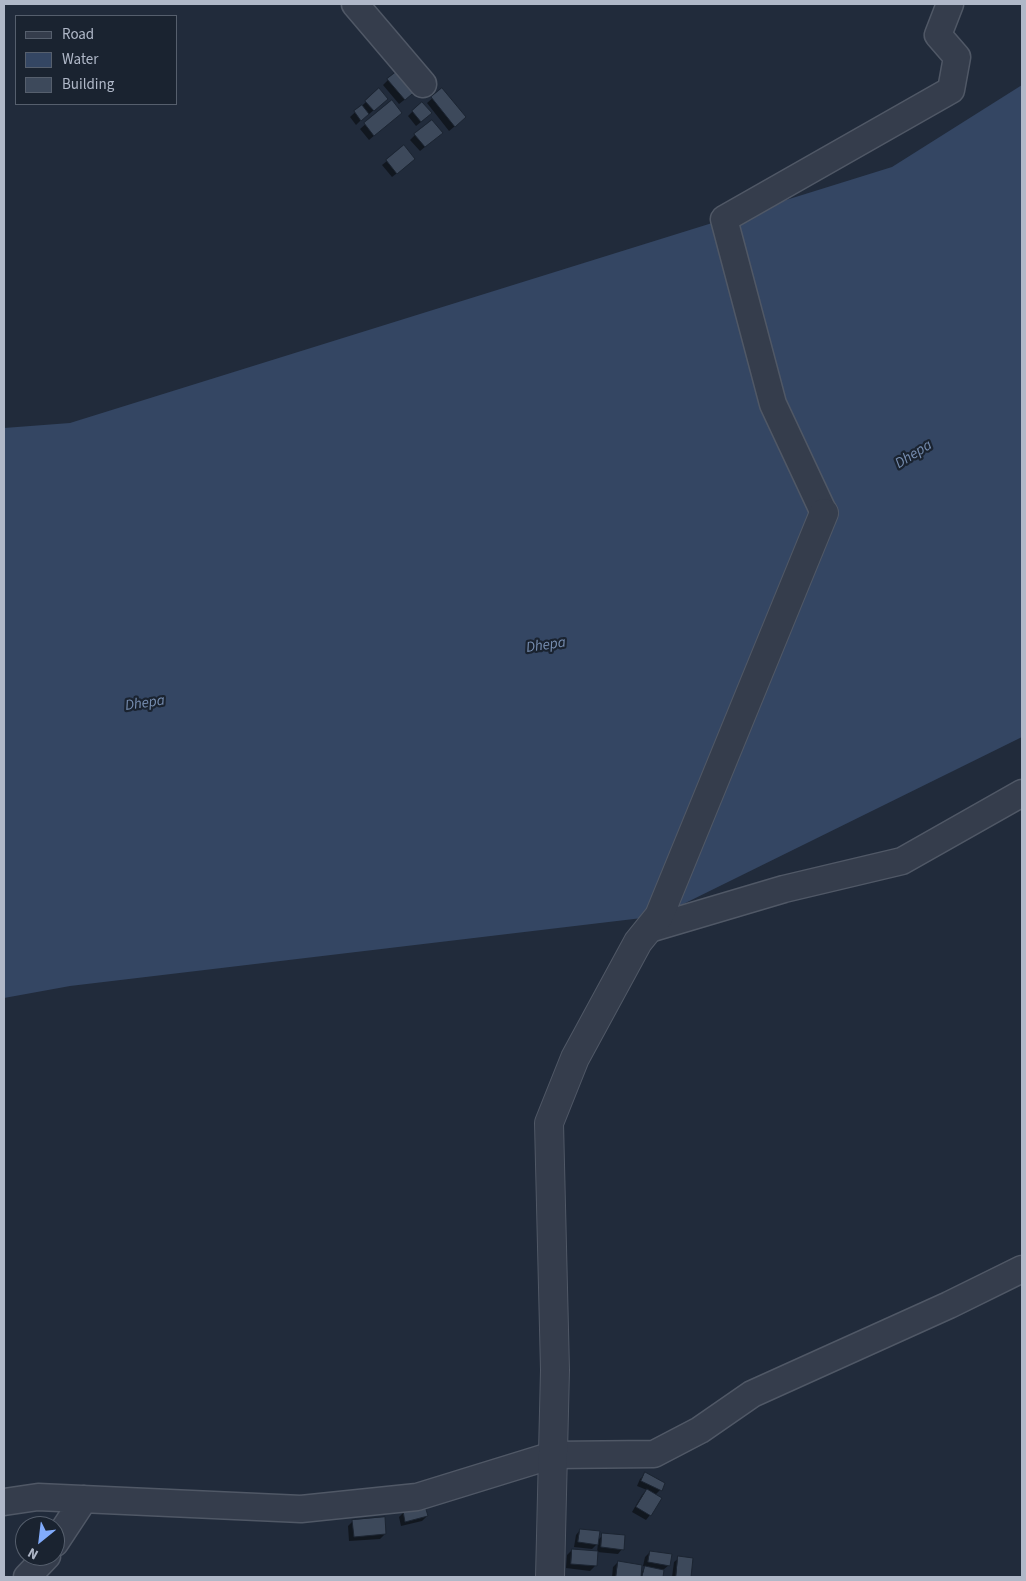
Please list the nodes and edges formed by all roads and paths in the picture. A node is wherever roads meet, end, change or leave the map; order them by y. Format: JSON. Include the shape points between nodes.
{"nodes":[{"id":1,"x":355,"y":4,"type":"edge"},
{"id":2,"x":950,"y":4,"type":"edge"},
{"id":3,"x":423,"y":84,"type":"dead end"},
{"id":4,"x":824,"y":513,"type":"joint"},
{"id":5,"x":1022,"y":793,"type":"edge"},
{"id":6,"x":649,"y":929,"type":"junction"},
{"id":7,"x":1022,"y":1269,"type":"edge"},
{"id":8,"x":553,"y":1455,"type":"junction"},
{"id":9,"x":84,"y":1499,"type":"junction"},
{"id":10,"x":4,"y":1502,"type":"edge"},
{"id":11,"x":65,"y":1528,"type":"edge"},
{"id":12,"x":37,"y":1566,"type":"edge"},
{"id":13,"x":27,"y":1577,"type":"edge"},
{"id":14,"x":550,"y":1577,"type":"edge"}],
"edges":[{"from":1,"to":3,"type":"street"},
{"from":2,"to":4,"type":"street","via":[[938,35],[957,57],[951,90],[724,219],[773,404]]},
{"from":4,"to":6,"type":"street","via":[[658,916]]},
{"from":5,"to":6,"type":"street","via":[[902,861],[784,889]]},
{"from":6,"to":8,"type":"street","via":[[638,942],[575,1058],[549,1123],[555,1370]]},
{"from":7,"to":8,"type":"street","via":[[752,1394],[700,1430],[654,1454]]},
{"from":8,"to":9,"type":"street","via":[[417,1497],[301,1509]]},
{"from":8,"to":14,"type":"street"},
{"from":9,"to":10,"type":"street","via":[[38,1497]]},
{"from":9,"to":11,"type":"street"},
{"from":12,"to":13,"type":"street"}]}
